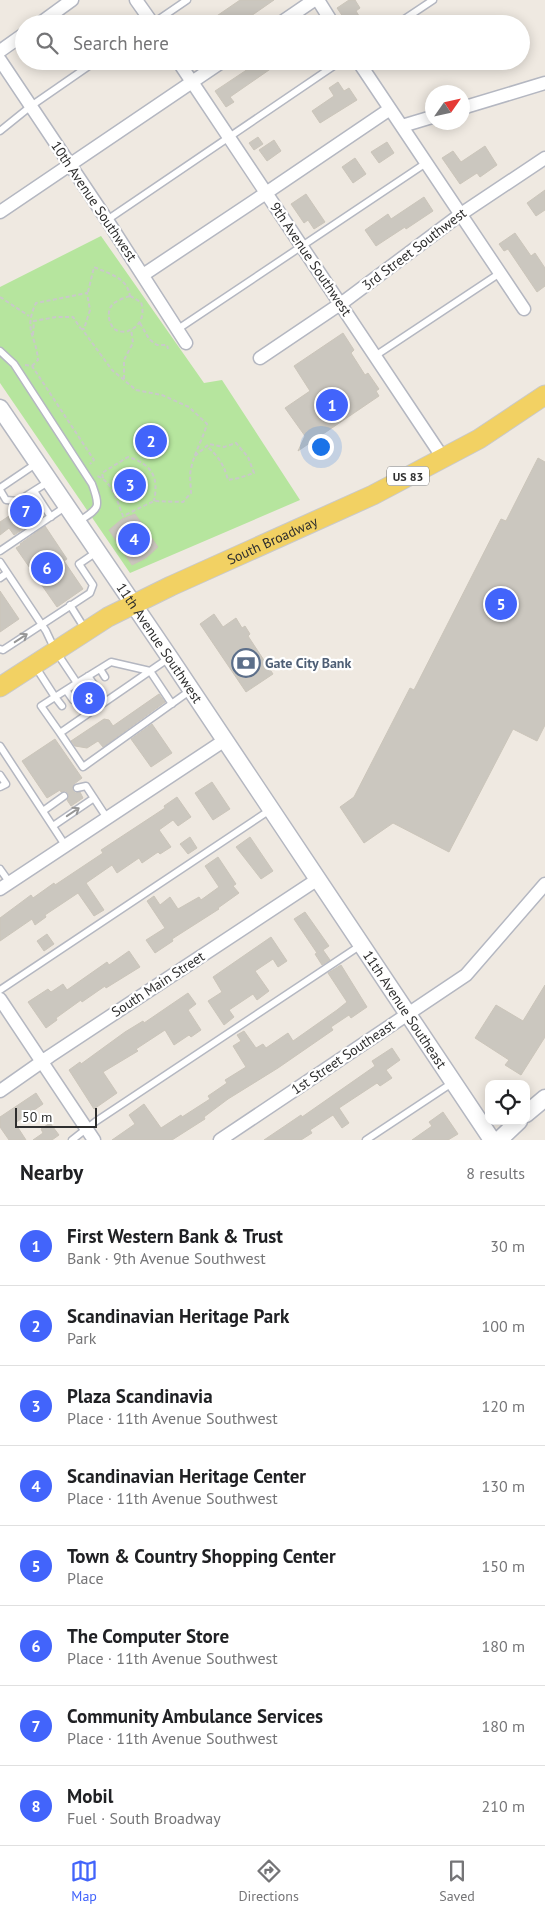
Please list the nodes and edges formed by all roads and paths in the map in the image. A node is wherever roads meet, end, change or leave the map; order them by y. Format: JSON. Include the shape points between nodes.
{"nodes":[{"id":1,"x":72,"y":0,"type":"edge"},
{"id":2,"x":136,"y":0,"type":"edge"},
{"id":3,"x":187,"y":0,"type":"edge"},
{"id":4,"x":316,"y":0,"type":"edge"},
{"id":5,"x":433,"y":0,"type":"edge"},
{"id":6,"x":51,"y":15,"type":"edge"},
{"id":7,"x":146,"y":15,"type":"edge"},
{"id":8,"x":165,"y":15,"type":"edge"},
{"id":9,"x":293,"y":15,"type":"edge"},
{"id":10,"x":327,"y":15,"type":"edge"},
{"id":11,"x":410,"y":15,"type":"edge"},
{"id":12,"x":15,"y":40,"type":"edge"},
{"id":13,"x":0,"y":51,"type":"edge"},
{"id":14,"x":0,"y":60,"type":"edge"},
{"id":15,"x":83,"y":70,"type":"edge"},
{"id":16,"x":184,"y":70,"type":"edge"},
{"id":17,"x":210,"y":70,"type":"edge"},
{"id":18,"x":328,"y":70,"type":"edge"},
{"id":19,"x":364,"y":70,"type":"edge"},
{"id":20,"x":192,"y":82,"type":"junction"},
{"id":21,"x":545,"y":82,"type":"edge"},
{"id":22,"x":470,"y":105,"type":"edge"},
{"id":23,"x":31,"y":106,"type":"junction"},
{"id":24,"x":390,"y":109,"type":"junction"},
{"id":25,"x":425,"y":119,"type":"edge"},
{"id":26,"x":402,"y":126,"type":"junction"},
{"id":27,"x":0,"y":131,"type":"edge"},
{"id":28,"x":228,"y":137,"type":"junction"},
{"id":29,"x":545,"y":158,"type":"edge"},
{"id":30,"x":426,"y":163,"type":"junction"},
{"id":31,"x":69,"y":164,"type":"junction"},
{"id":32,"x":266,"y":194,"type":"junction"},
{"id":33,"x":0,"y":212,"type":"edge"},
{"id":34,"x":461,"y":214,"type":"junction"},
{"id":35,"x":107,"y":220,"type":"junction"},
{"id":36,"x":302,"y":247,"type":"junction"},
{"id":37,"x":500,"y":273,"type":"junction"},
{"id":38,"x":143,"y":275,"type":"junction"},
{"id":39,"x":88,"y":293,"type":"junction"},
{"id":40,"x":130,"y":296,"type":"junction"},
{"id":41,"x":0,"y":297,"type":"edge"},
{"id":42,"x":340,"y":304,"type":"junction"},
{"id":43,"x":524,"y":309,"type":"dead end"},
{"id":44,"x":30,"y":316,"type":"junction"},
{"id":45,"x":140,"y":322,"type":"junction"},
{"id":46,"x":82,"y":329,"type":"junction"},
{"id":47,"x":178,"y":329,"type":"junction"},
{"id":48,"x":131,"y":330,"type":"junction"},
{"id":49,"x":33,"y":335,"type":"junction"},
{"id":50,"x":186,"y":343,"type":"dead end"},
{"id":51,"x":168,"y":349,"type":"dead end"},
{"id":52,"x":0,"y":351,"type":"edge"},
{"id":53,"x":375,"y":356,"type":"junction"},
{"id":54,"x":260,"y":358,"type":"dead end"},
{"id":55,"x":124,"y":379,"type":"junction"},
{"id":56,"x":545,"y":395,"type":"edge"},
{"id":57,"x":0,"y":408,"type":"edge"},
{"id":58,"x":206,"y":446,"type":"junction"},
{"id":59,"x":195,"y":456,"type":"junction"},
{"id":60,"x":443,"y":458,"type":"junction"},
{"id":61,"x":37,"y":463,"type":"junction"},
{"id":62,"x":87,"y":466,"type":"dead end"},
{"id":63,"x":92,"y":471,"type":"dead end"},
{"id":64,"x":103,"y":478,"type":"junction"},
{"id":65,"x":49,"y":481,"type":"junction"},
{"id":66,"x":0,"y":489,"type":"edge"},
{"id":67,"x":34,"y":491,"type":"junction"},
{"id":68,"x":154,"y":501,"type":"junction"},
{"id":69,"x":66,"y":506,"type":"junction"},
{"id":70,"x":51,"y":517,"type":"junction"},
{"id":71,"x":78,"y":522,"type":"junction"},
{"id":72,"x":0,"y":551,"type":"edge"},
{"id":73,"x":98,"y":551,"type":"junction"},
{"id":74,"x":0,"y":562,"type":"edge"},
{"id":75,"x":7,"y":573,"type":"junction"},
{"id":76,"x":0,"y":578,"type":"edge"},
{"id":77,"x":134,"y":604,"type":"junction"},
{"id":78,"x":70,"y":605,"type":"junction"},
{"id":79,"x":42,"y":625,"type":"junction"},
{"id":80,"x":86,"y":630,"type":"junction"},
{"id":81,"x":0,"y":648,"type":"edge"},
{"id":82,"x":55,"y":650,"type":"junction"},
{"id":83,"x":170,"y":658,"type":"junction"},
{"id":84,"x":34,"y":664,"type":"junction"},
{"id":85,"x":100,"y":669,"type":"junction"},
{"id":86,"x":150,"y":671,"type":"junction"},
{"id":87,"x":88,"y":676,"type":"junction"},
{"id":88,"x":106,"y":677,"type":"dead end"},
{"id":89,"x":77,"y":683,"type":"junction"},
{"id":90,"x":95,"y":686,"type":"dead end"},
{"id":91,"x":0,"y":688,"type":"edge"},
{"id":92,"x":113,"y":688,"type":"dead end"},
{"id":93,"x":66,"y":690,"type":"junction"},
{"id":94,"x":191,"y":690,"type":"junction"},
{"id":95,"x":83,"y":692,"type":"dead end"},
{"id":96,"x":117,"y":694,"type":"junction"},
{"id":97,"x":101,"y":695,"type":"dead end"},
{"id":98,"x":55,"y":697,"type":"junction"},
{"id":99,"x":73,"y":700,"type":"dead end"},
{"id":100,"x":106,"y":702,"type":"junction"},
{"id":101,"x":90,"y":703,"type":"dead end"},
{"id":102,"x":172,"y":704,"type":"junction"},
{"id":103,"x":62,"y":706,"type":"dead end"},
{"id":104,"x":95,"y":709,"type":"junction"},
{"id":105,"x":80,"y":710,"type":"dead end"},
{"id":106,"x":84,"y":717,"type":"junction"},
{"id":107,"x":69,"y":718,"type":"dead end"},
{"id":108,"x":74,"y":724,"type":"junction"},
{"id":109,"x":60,"y":734,"type":"junction"},
{"id":110,"x":225,"y":740,"type":"junction"},
{"id":111,"x":0,"y":746,"type":"edge"},
{"id":112,"x":0,"y":775,"type":"edge"},
{"id":113,"x":0,"y":787,"type":"edge"},
{"id":114,"x":77,"y":788,"type":"dead end"},
{"id":115,"x":64,"y":796,"type":"dead end"},
{"id":116,"x":94,"y":798,"type":"junction"},
{"id":117,"x":271,"y":809,"type":"junction"},
{"id":118,"x":43,"y":811,"type":"junction"},
{"id":119,"x":107,"y":818,"type":"junction"},
{"id":120,"x":53,"y":826,"type":"junction"},
{"id":121,"x":65,"y":845,"type":"junction"},
{"id":122,"x":0,"y":869,"type":"edge"},
{"id":123,"x":318,"y":879,"type":"junction"},
{"id":124,"x":545,"y":884,"type":"edge"},
{"id":125,"x":5,"y":886,"type":"edge"},
{"id":126,"x":362,"y":945,"type":"junction"},
{"id":127,"x":0,"y":990,"type":"edge"},
{"id":128,"x":0,"y":999,"type":"edge"},
{"id":129,"x":407,"y":1014,"type":"junction"},
{"id":130,"x":42,"y":1063,"type":"junction"},
{"id":131,"x":453,"y":1082,"type":"junction"},
{"id":132,"x":0,"y":1091,"type":"edge"},
{"id":133,"x":545,"y":1098,"type":"edge"},
{"id":134,"x":530,"y":1111,"type":"edge"},
{"id":135,"x":514,"y":1125,"type":"edge"},
{"id":136,"x":90,"y":1135,"type":"edge"},
{"id":137,"x":72,"y":1140,"type":"edge"},
{"id":138,"x":220,"y":1140,"type":"edge"},
{"id":139,"x":366,"y":1140,"type":"edge"},
{"id":140,"x":492,"y":1140,"type":"edge"},
{"id":141,"x":499,"y":1140,"type":"edge"}],
"edges":[{"from":1,"to":6,"type":"street"},
{"from":2,"to":7,"type":"street"},
{"from":3,"to":8,"type":"lane"},
{"from":4,"to":9,"type":"street"},
{"from":4,"to":10,"type":"street"},
{"from":5,"to":11,"type":"lane"},
{"from":12,"to":13,"type":"street"},
{"from":14,"to":23,"type":"street","name":"10th Avenue Southwest"},
{"from":15,"to":23,"type":"lane"},
{"from":16,"to":20,"type":"street","name":"9th Avenue Southwest"},
{"from":17,"to":20,"type":"street"},
{"from":18,"to":28,"type":"lane"},
{"from":19,"to":24,"type":"street"},
{"from":20,"to":28,"type":"street","name":"9th Avenue Southwest"},
{"from":20,"to":31,"type":"street"},
{"from":21,"to":22,"type":"street"},
{"from":23,"to":27,"type":"lane"},
{"from":23,"to":31,"type":"street","name":"10th Avenue Southwest"},
{"from":24,"to":26,"type":"street"},
{"from":24,"to":32,"type":"street"},
{"from":25,"to":26,"type":"street"},
{"from":26,"to":30,"type":"street"},
{"from":28,"to":32,"type":"street","name":"9th Avenue Southwest"},
{"from":28,"to":35,"type":"lane"},
{"from":29,"to":34,"type":"street","name":"3rd Street Southwest"},
{"from":30,"to":34,"type":"street"},
{"from":30,"to":36,"type":"lane"},
{"from":31,"to":33,"type":"street"},
{"from":31,"to":35,"type":"street","name":"10th Avenue Southwest"},
{"from":32,"to":36,"type":"street","name":"9th Avenue Southwest"},
{"from":32,"to":38,"type":"street"},
{"from":34,"to":37,"type":"street"},
{"from":34,"to":42,"type":"street","name":"3rd Street Southwest"},
{"from":35,"to":38,"type":"street","name":"10th Avenue Southwest"},
{"from":36,"to":42,"type":"street","name":"9th Avenue Southwest"},
{"from":36,"to":47,"type":"lane"},
{"from":37,"to":43,"type":"street"},
{"from":37,"to":53,"type":"lane"},
{"from":38,"to":47,"type":"street","name":"10th Avenue Southwest"},
{"from":39,"to":40,"type":"path","via":[[94,267],[116,276],[128,288]]},
{"from":39,"to":44,"type":"path","via":[[36,303]]},
{"from":39,"to":46,"type":"path","via":[[90,310]]},
{"from":40,"to":45,"type":"path","via":[[141,302],[143,314]]},
{"from":40,"to":48,"type":"path","via":[[112,305],[108,312],[110,323],[116,330]]},
{"from":41,"to":44,"type":"path"},
{"from":42,"to":53,"type":"street","name":"9th Avenue Southwest"},
{"from":42,"to":54,"type":"street","name":"3rd Street Southwest"},
{"from":44,"to":49,"type":"path","via":[[29,328]]},
{"from":45,"to":48,"type":"path"},
{"from":45,"to":51,"type":"path","via":[[149,339],[157,345],[167,345]]},
{"from":46,"to":49,"type":"path","via":[[73,317],[56,317],[34,321]]},
{"from":46,"to":55,"type":"path","via":[[112,370]]},
{"from":47,"to":50,"type":"street","name":"10th Avenue Southwest"},
{"from":48,"to":55,"type":"path","via":[[133,343],[124,360]]},
{"from":49,"to":62,"type":"path","via":[[38,360],[32,366],[94,460]]},
{"from":52,"to":71,"type":"lane","via":[[14,364],[92,484],[98,500],[94,512]]},
{"from":53,"to":60,"type":"street","name":"9th Avenue Southwest"},
{"from":55,"to":59,"type":"path","via":[[136,390],[162,395],[198,414],[207,424]]},
{"from":56,"to":60,"type":"main road","name":"South Broadway","number":"US 83","via":[[479,439]]},
{"from":57,"to":61,"type":"street","name":"11th Avenue Southwest"},
{"from":58,"to":58,"type":"path","via":[[224,447],[236,443],[248,457],[254,473],[228,480],[224,466]]},
{"from":58,"to":59,"type":"path"},
{"from":59,"to":68,"type":"path","via":[[190,470],[191,493],[183,502]]},
{"from":60,"to":77,"type":"main road","name":"South Broadway","number":"US 83","via":[[373,495]]},
{"from":61,"to":65,"type":"street","name":"11th Avenue Southwest"},
{"from":61,"to":66,"type":"lane"},
{"from":63,"to":64,"type":"path"},
{"from":64,"to":68,"type":"path","via":[[123,516]]},
{"from":64,"to":68,"type":"path","via":[[102,473],[128,457],[143,461],[155,476]]},
{"from":65,"to":67,"type":"lane"},
{"from":65,"to":69,"type":"street","name":"11th Avenue Southwest"},
{"from":66,"to":67,"type":"lane","via":[[6,500],[18,501]]},
{"from":67,"to":70,"type":"lane"},
{"from":69,"to":70,"type":"lane"},
{"from":69,"to":71,"type":"street","name":"11th Avenue Southwest"},
{"from":70,"to":72,"type":"lane"},
{"from":71,"to":73,"type":"street","name":"11th Avenue Southwest"},
{"from":73,"to":77,"type":"street","name":"11th Avenue Southwest"},
{"from":73,"to":78,"type":"lane","via":[[79,564],[93,585],[90,593]]},
{"from":74,"to":75,"type":"lane"},
{"from":75,"to":76,"type":"lane"},
{"from":75,"to":79,"type":"lane"},
{"from":77,"to":80,"type":"main road","name":"South Broadway","number":"US 83"},
{"from":77,"to":83,"type":"street","name":"11th Avenue Southwest"},
{"from":78,"to":79,"type":"lane"},
{"from":78,"to":80,"type":"lane"},
{"from":81,"to":79,"type":"lane","one_way":true,"via":[[3,650]]},
{"from":79,"to":82,"type":"lane"},
{"from":80,"to":82,"type":"main road","name":"South Broadway","number":"US 83"},
{"from":82,"to":84,"type":"main road","name":"South Broadway","number":"US 83"},
{"from":82,"to":89,"type":"lane"},
{"from":83,"to":86,"type":"lane"},
{"from":83,"to":94,"type":"street","name":"11th Avenue Southwest"},
{"from":84,"to":91,"type":"main road","name":"South Broadway","number":"US 83"},
{"from":84,"to":98,"type":"lane"},
{"from":85,"to":86,"type":"lane","via":[[112,662]]},
{"from":85,"to":87,"type":"lane"},
{"from":85,"to":88,"type":"lane"},
{"from":86,"to":96,"type":"lane"},
{"from":86,"to":102,"type":"lane"},
{"from":87,"to":89,"type":"lane"},
{"from":87,"to":90,"type":"lane"},
{"from":89,"to":93,"type":"lane"},
{"from":89,"to":95,"type":"lane"},
{"from":92,"to":96,"type":"lane"},
{"from":93,"to":98,"type":"lane"},
{"from":93,"to":99,"type":"lane"},
{"from":94,"to":102,"type":"lane"},
{"from":94,"to":110,"type":"street","name":"11th Avenue Southwest"},
{"from":96,"to":100,"type":"lane"},
{"from":97,"to":100,"type":"lane"},
{"from":98,"to":103,"type":"lane"},
{"from":98,"to":109,"type":"lane","via":[[41,706]]},
{"from":100,"to":104,"type":"lane"},
{"from":101,"to":104,"type":"lane"},
{"from":102,"to":109,"type":"lane","via":[[83,767]]},
{"from":104,"to":106,"type":"lane"},
{"from":105,"to":106,"type":"lane"},
{"from":106,"to":108,"type":"lane"},
{"from":107,"to":108,"type":"lane"},
{"from":108,"to":109,"type":"lane"},
{"from":110,"to":117,"type":"street","name":"11th Avenue Southwest"},
{"from":110,"to":119,"type":"street"},
{"from":111,"to":118,"type":"lane"},
{"from":112,"to":113,"type":"lane","via":[[6,784]]},
{"from":114,"to":116,"type":"lane","via":[[86,786]]},
{"from":115,"to":118,"type":"lane"},
{"from":116,"to":119,"type":"lane"},
{"from":120,"to":116,"type":"lane","one_way":true},
{"from":117,"to":123,"type":"street","name":"11th Avenue Southwest"},
{"from":117,"to":127,"type":"lane"},
{"from":118,"to":120,"type":"lane"},
{"from":119,"to":121,"type":"street"},
{"from":120,"to":121,"type":"lane"},
{"from":121,"to":125,"type":"street"},
{"from":122,"to":125,"type":"lane"},
{"from":123,"to":126,"type":"street","name":"11th Avenue Southeast"},
{"from":123,"to":130,"type":"street","name":"South Main Street"},
{"from":124,"to":129,"type":"street","name":"1st Street Southeast","via":[[466,975]]},
{"from":126,"to":129,"type":"street","name":"11th Avenue Southeast"},
{"from":126,"to":136,"type":"lane","via":[[95,1122]]},
{"from":128,"to":130,"type":"street"},
{"from":129,"to":131,"type":"street","name":"11th Avenue Southeast"},
{"from":129,"to":138,"type":"street","name":"1st Street Southeast"},
{"from":130,"to":132,"type":"street","name":"South Main Street"},
{"from":130,"to":136,"type":"street"},
{"from":131,"to":139,"type":"lane"},
{"from":131,"to":140,"type":"street","name":"11th Avenue Southeast"},
{"from":133,"to":134,"type":"street"},
{"from":135,"to":141,"type":"street"},
{"from":136,"to":137,"type":"lane"}]}
